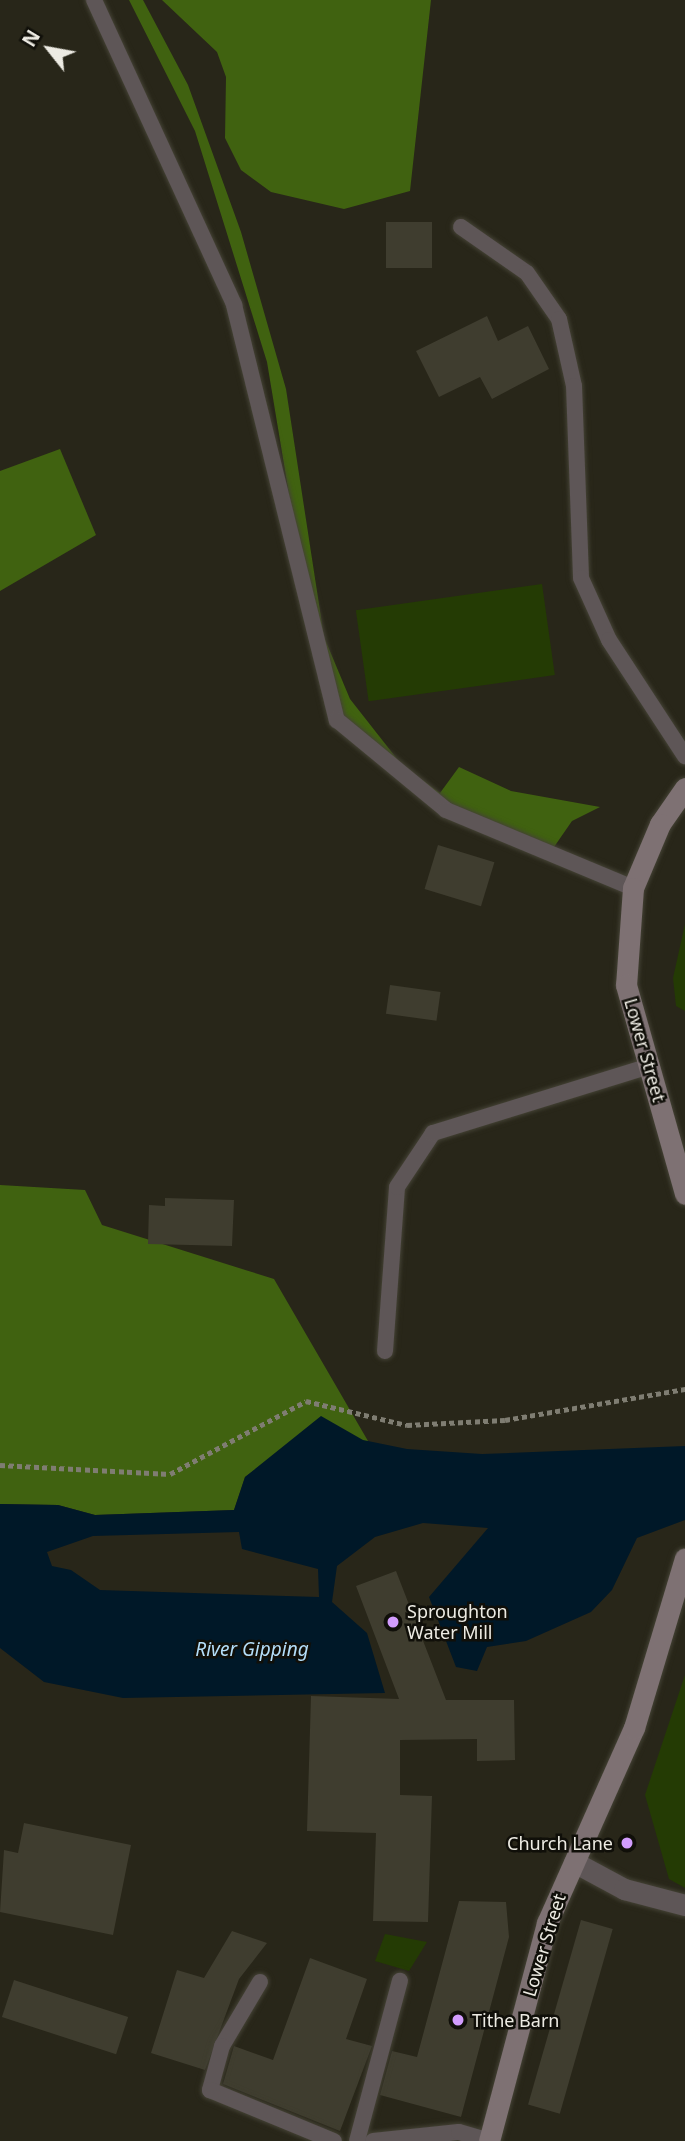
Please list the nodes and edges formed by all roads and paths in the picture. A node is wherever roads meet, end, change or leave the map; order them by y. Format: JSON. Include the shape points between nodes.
{"nodes":[{"id":1,"x":94,"y":0,"type":"edge"},
{"id":2,"x":461,"y":227,"type":"dead end"},
{"id":3,"x":685,"y":756,"type":"edge"},
{"id":4,"x":685,"y":788,"type":"edge"},
{"id":5,"x":633,"y":888,"type":"junction"},
{"id":6,"x":649,"y":1066,"type":"junction"},
{"id":7,"x":685,"y":1194,"type":"edge"},
{"id":8,"x":385,"y":1351,"type":"dead end"},
{"id":9,"x":685,"y":1390,"type":"edge"},
{"id":10,"x":0,"y":1465,"type":"edge"},
{"id":11,"x":685,"y":1558,"type":"edge"},
{"id":12,"x":574,"y":1862,"type":"junction"},
{"id":13,"x":685,"y":1905,"type":"edge"},
{"id":14,"x":400,"y":1981,"type":"dead end"},
{"id":15,"x":260,"y":1982,"type":"dead end"},
{"id":16,"x":334,"y":2141,"type":"edge"},
{"id":17,"x":356,"y":2141,"type":"edge"},
{"id":18,"x":373,"y":2141,"type":"edge"},
{"id":19,"x":489,"y":2141,"type":"edge"}],
"edges":[{"from":1,"to":5,"type":"lane","via":[[234,305],[337,720],[446,810]]},
{"from":2,"to":3,"type":"lane","via":[[527,272],[559,318],[574,386],[574,502],[585,591]]},
{"from":4,"to":5,"type":"street","name":"Lower Street","via":[[660,824]]},
{"from":5,"to":6,"type":"street","name":"Lower Street","via":[[626,985]]},
{"from":6,"to":7,"type":"street","name":"Lower Street"},
{"from":6,"to":8,"type":"lane","via":[[433,1133],[397,1187]]},
{"from":9,"to":10,"type":"path","via":[[505,1420],[407,1425],[306,1401],[170,1474]]},
{"from":11,"to":12,"type":"street","name":"Lower Street","via":[[634,1728]]},
{"from":12,"to":13,"type":"street","via":[[624,1889]]},
{"from":12,"to":19,"type":"street","name":"Lower Street","via":[[547,1923]]},
{"from":14,"to":17,"type":"lane"},
{"from":15,"to":16,"type":"lane","via":[[222,2046],[210,2090]]},
{"from":18,"to":19,"type":"lane","via":[[459,2132]]}]}
